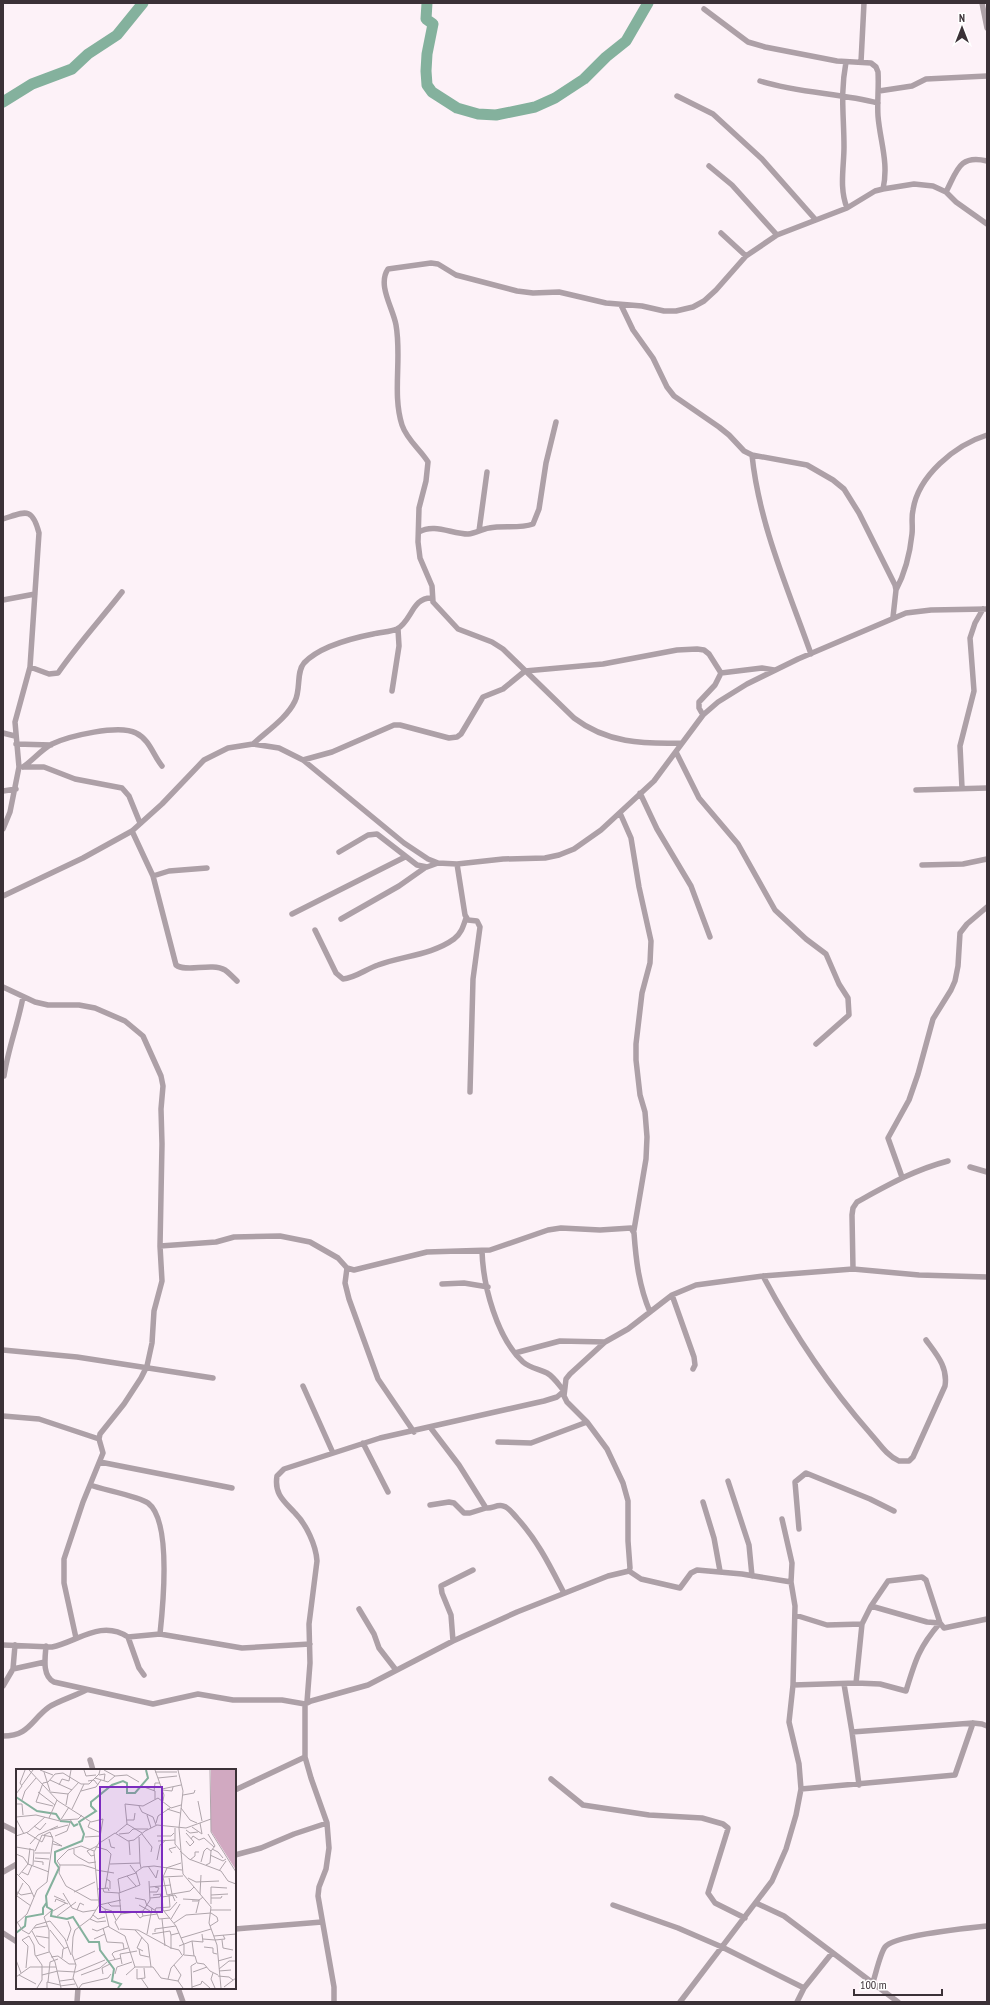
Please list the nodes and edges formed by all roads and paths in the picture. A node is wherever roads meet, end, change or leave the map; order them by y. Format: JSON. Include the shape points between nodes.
{"nodes":[{"id":1,"x":864,"y":3,"type":"edge"},
{"id":2,"x":982,"y":3,"type":"edge"},
{"id":3,"x":704,"y":9,"type":"dead end"},
{"id":4,"x":987,"y":28,"type":"edge"},
{"id":5,"x":846,"y":62,"type":"junction"},
{"id":6,"x":861,"y":62,"type":"junction"},
{"id":7,"x":987,"y":76,"type":"edge"},
{"id":8,"x":760,"y":81,"type":"dead end"},
{"id":9,"x":879,"y":91,"type":"junction"},
{"id":10,"x":677,"y":96,"type":"dead end"},
{"id":11,"x":841,"y":96,"type":"junction"},
{"id":12,"x":878,"y":103,"type":"junction"},
{"id":13,"x":987,"y":161,"type":"edge"},
{"id":14,"x":709,"y":166,"type":"dead end"},
{"id":15,"x":883,"y":189,"type":"junction"},
{"id":16,"x":946,"y":192,"type":"junction"},
{"id":17,"x":846,"y":208,"type":"junction"},
{"id":18,"x":815,"y":219,"type":"junction"},
{"id":19,"x":987,"y":224,"type":"edge"},
{"id":20,"x":721,"y":233,"type":"dead end"},
{"id":21,"x":777,"y":235,"type":"junction"},
{"id":22,"x":746,"y":256,"type":"junction"},
{"id":23,"x":621,"y":305,"type":"junction"},
{"id":24,"x":556,"y":422,"type":"dead end"},
{"id":25,"x":987,"y":435,"type":"edge"},
{"id":26,"x":752,"y":455,"type":"junction"},
{"id":27,"x":487,"y":472,"type":"dead end"},
{"id":28,"x":3,"y":519,"type":"edge"},
{"id":29,"x":479,"y":531,"type":"junction"},
{"id":30,"x":419,"y":532,"type":"junction"},
{"id":31,"x":896,"y":590,"type":"junction"},
{"id":32,"x":122,"y":592,"type":"dead end"},
{"id":33,"x":35,"y":594,"type":"junction"},
{"id":34,"x":432,"y":598,"type":"junction"},
{"id":35,"x":3,"y":600,"type":"edge"},
{"id":36,"x":985,"y":609,"type":"edge"},
{"id":37,"x":893,"y":618,"type":"junction"},
{"id":38,"x":398,"y":629,"type":"junction"},
{"id":39,"x":810,"y":654,"type":"junction"},
{"id":40,"x":30,"y":668,"type":"junction"},
{"id":41,"x":774,"y":670,"type":"junction"},
{"id":42,"x":525,"y":671,"type":"junction"},
{"id":43,"x":721,"y":673,"type":"junction"},
{"id":44,"x":392,"y":691,"type":"dead end"},
{"id":45,"x":703,"y":715,"type":"junction"},
{"id":46,"x":3,"y":733,"type":"edge"},
{"id":47,"x":15,"y":736,"type":"junction"},
{"id":48,"x":682,"y":743,"type":"junction"},
{"id":49,"x":16,"y":744,"type":"junction"},
{"id":50,"x":253,"y":744,"type":"junction"},
{"id":51,"x":51,"y":745,"type":"junction"},
{"id":52,"x":676,"y":752,"type":"junction"},
{"id":53,"x":303,"y":760,"type":"junction"},
{"id":54,"x":162,"y":766,"type":"dead end"},
{"id":55,"x":21,"y":767,"type":"junction"},
{"id":56,"x":962,"y":788,"type":"junction"},
{"id":57,"x":987,"y":788,"type":"edge"},
{"id":58,"x":16,"y":789,"type":"junction"},
{"id":59,"x":916,"y":790,"type":"dead end"},
{"id":60,"x":3,"y":791,"type":"edge"},
{"id":61,"x":640,"y":793,"type":"junction"},
{"id":62,"x":620,"y":813,"type":"junction"},
{"id":63,"x":4,"y":822,"type":"edge"},
{"id":64,"x":140,"y":823,"type":"junction"},
{"id":65,"x":3,"y":829,"type":"edge"},
{"id":66,"x":132,"y":831,"type":"junction"},
{"id":67,"x":339,"y":852,"type":"dead end"},
{"id":68,"x":406,"y":857,"type":"junction"},
{"id":69,"x":987,"y":859,"type":"edge"},
{"id":70,"x":438,"y":863,"type":"junction"},
{"id":71,"x":457,"y":864,"type":"junction"},
{"id":72,"x":922,"y":864,"type":"dead end"},
{"id":73,"x":427,"y":867,"type":"junction"},
{"id":74,"x":207,"y":868,"type":"dead end"},
{"id":75,"x":153,"y":876,"type":"junction"},
{"id":76,"x":3,"y":896,"type":"edge"},
{"id":77,"x":987,"y":907,"type":"edge"},
{"id":78,"x":292,"y":914,"type":"dead end"},
{"id":79,"x":466,"y":918,"type":"junction"},
{"id":80,"x":341,"y":919,"type":"dead end"},
{"id":81,"x":315,"y":930,"type":"dead end"},
{"id":82,"x":710,"y":937,"type":"dead end"},
{"id":83,"x":237,"y":980,"type":"dead end"},
{"id":84,"x":3,"y":987,"type":"edge"},
{"id":85,"x":23,"y":998,"type":"junction"},
{"id":86,"x":816,"y":1044,"type":"dead end"},
{"id":87,"x":4,"y":1076,"type":"edge"},
{"id":88,"x":470,"y":1092,"type":"dead end"},
{"id":89,"x":948,"y":1161,"type":"dead end"},
{"id":90,"x":970,"y":1167,"type":"dead end"},
{"id":91,"x":987,"y":1172,"type":"edge"},
{"id":92,"x":902,"y":1177,"type":"junction"},
{"id":93,"x":634,"y":1230,"type":"junction"},
{"id":94,"x":160,"y":1246,"type":"junction"},
{"id":95,"x":482,"y":1251,"type":"junction"},
{"id":96,"x":348,"y":1268,"type":"junction"},
{"id":97,"x":853,"y":1269,"type":"junction"},
{"id":98,"x":763,"y":1276,"type":"junction"},
{"id":99,"x":987,"y":1277,"type":"edge"},
{"id":100,"x":442,"y":1284,"type":"dead end"},
{"id":101,"x":488,"y":1287,"type":"junction"},
{"id":102,"x":672,"y":1295,"type":"junction"},
{"id":103,"x":650,"y":1312,"type":"junction"},
{"id":104,"x":926,"y":1340,"type":"dead end"},
{"id":105,"x":605,"y":1342,"type":"junction"},
{"id":106,"x":3,"y":1350,"type":"edge"},
{"id":107,"x":515,"y":1354,"type":"junction"},
{"id":108,"x":147,"y":1366,"type":"junction"},
{"id":109,"x":693,"y":1369,"type":"dead end"},
{"id":110,"x":213,"y":1378,"type":"dead end"},
{"id":111,"x":303,"y":1386,"type":"dead end"},
{"id":112,"x":564,"y":1391,"type":"junction"},
{"id":113,"x":3,"y":1416,"type":"edge"},
{"id":114,"x":587,"y":1422,"type":"junction"},
{"id":115,"x":430,"y":1428,"type":"junction"},
{"id":116,"x":414,"y":1432,"type":"junction"},
{"id":117,"x":98,"y":1438,"type":"junction"},
{"id":118,"x":498,"y":1442,"type":"dead end"},
{"id":119,"x":363,"y":1443,"type":"junction"},
{"id":120,"x":333,"y":1453,"type":"junction"},
{"id":121,"x":100,"y":1462,"type":"junction"},
{"id":122,"x":728,"y":1481,"type":"dead end"},
{"id":123,"x":90,"y":1485,"type":"junction"},
{"id":124,"x":232,"y":1488,"type":"dead end"},
{"id":125,"x":388,"y":1492,"type":"dead end"},
{"id":126,"x":703,"y":1502,"type":"dead end"},
{"id":127,"x":430,"y":1505,"type":"dead end"},
{"id":128,"x":486,"y":1508,"type":"junction"},
{"id":129,"x":894,"y":1511,"type":"dead end"},
{"id":130,"x":782,"y":1519,"type":"dead end"},
{"id":131,"x":799,"y":1529,"type":"dead end"},
{"id":132,"x":473,"y":1570,"type":"dead end"},
{"id":133,"x":629,"y":1571,"type":"junction"},
{"id":134,"x":720,"y":1571,"type":"junction"},
{"id":135,"x":752,"y":1576,"type":"junction"},
{"id":136,"x":791,"y":1582,"type":"junction"},
{"id":137,"x":564,"y":1593,"type":"junction"},
{"id":138,"x":871,"y":1606,"type":"junction"},
{"id":139,"x":359,"y":1609,"type":"dead end"},
{"id":140,"x":795,"y":1615,"type":"junction"},
{"id":141,"x":987,"y":1619,"type":"edge"},
{"id":142,"x":940,"y":1623,"type":"junction"},
{"id":143,"x":862,"y":1624,"type":"junction"},
{"id":144,"x":160,"y":1634,"type":"junction"},
{"id":145,"x":128,"y":1637,"type":"junction"},
{"id":146,"x":76,"y":1638,"type":"junction"},
{"id":147,"x":453,"y":1641,"type":"junction"},
{"id":148,"x":310,"y":1644,"type":"junction"},
{"id":149,"x":3,"y":1645,"type":"edge"},
{"id":150,"x":15,"y":1645,"type":"junction"},
{"id":151,"x":46,"y":1646,"type":"junction"},
{"id":152,"x":45,"y":1662,"type":"junction"},
{"id":153,"x":13,"y":1669,"type":"junction"},
{"id":154,"x":396,"y":1670,"type":"junction"},
{"id":155,"x":144,"y":1675,"type":"dead end"},
{"id":156,"x":856,"y":1683,"type":"junction"},
{"id":157,"x":844,"y":1684,"type":"junction"},
{"id":158,"x":793,"y":1685,"type":"junction"},
{"id":159,"x":3,"y":1686,"type":"edge"},
{"id":160,"x":86,"y":1690,"type":"junction"},
{"id":161,"x":306,"y":1703,"type":"junction"},
{"id":162,"x":973,"y":1723,"type":"junction"},
{"id":163,"x":987,"y":1726,"type":"edge"},
{"id":164,"x":852,"y":1732,"type":"junction"},
{"id":165,"x":3,"y":1736,"type":"edge"},
{"id":166,"x":305,"y":1757,"type":"junction"},
{"id":167,"x":90,"y":1760,"type":"dead end"},
{"id":168,"x":93,"y":1769,"type":"edge"},
{"id":169,"x":551,"y":1779,"type":"dead end"},
{"id":170,"x":858,"y":1785,"type":"junction"},
{"id":171,"x":801,"y":1789,"type":"junction"},
{"id":172,"x":236,"y":1790,"type":"edge"},
{"id":173,"x":327,"y":1824,"type":"junction"},
{"id":174,"x":3,"y":1825,"type":"edge"},
{"id":175,"x":16,"y":1832,"type":"edge"},
{"id":176,"x":236,"y":1855,"type":"edge"},
{"id":177,"x":16,"y":1865,"type":"edge"},
{"id":178,"x":3,"y":1872,"type":"edge"},
{"id":179,"x":756,"y":1903,"type":"junction"},
{"id":180,"x":613,"y":1905,"type":"dead end"},
{"id":181,"x":745,"y":1918,"type":"junction"},
{"id":182,"x":322,"y":1922,"type":"junction"},
{"id":183,"x":987,"y":1926,"type":"edge"},
{"id":184,"x":236,"y":1929,"type":"edge"},
{"id":185,"x":3,"y":1933,"type":"edge"},
{"id":186,"x":16,"y":1941,"type":"edge"},
{"id":187,"x":722,"y":1947,"type":"junction"},
{"id":188,"x":832,"y":1953,"type":"junction"},
{"id":189,"x":872,"y":1982,"type":"junction"},
{"id":190,"x":804,"y":1988,"type":"junction"},
{"id":191,"x":78,"y":1989,"type":"edge"},
{"id":192,"x":178,"y":1989,"type":"edge"},
{"id":193,"x":77,"y":2002,"type":"edge"},
{"id":194,"x":183,"y":2002,"type":"edge"},
{"id":195,"x":334,"y":2002,"type":"edge"},
{"id":196,"x":680,"y":2002,"type":"edge"},
{"id":197,"x":797,"y":2002,"type":"edge"},
{"id":198,"x":898,"y":2002,"type":"edge"}],
"edges":[{"from":1,"to":6,"type":"street"},
{"from":2,"to":4,"type":"street"},
{"from":3,"to":5,"type":"street","via":[[748,42]]},
{"from":5,"to":6,"type":"street"},
{"from":5,"to":11,"type":"street"},
{"from":6,"to":9,"type":"street","via":[[871,63],[876,67]]},
{"from":7,"to":9,"type":"street","via":[[926,79],[912,86]]},
{"from":8,"to":11,"type":"street"},
{"from":9,"to":12,"type":"street"},
{"from":10,"to":18,"type":"street","via":[[713,114],[762,158]]},
{"from":11,"to":12,"type":"street"},
{"from":11,"to":17,"type":"street","via":[[844,145],[842,194]]},
{"from":12,"to":15,"type":"street","via":[[885,156]]},
{"from":13,"to":16,"type":"street","via":[[968,159],[962,163]]},
{"from":14,"to":21,"type":"street","via":[[732,185]]},
{"from":15,"to":16,"type":"street","via":[[925,184]]},
{"from":15,"to":17,"type":"street"},
{"from":16,"to":19,"type":"street"},
{"from":17,"to":18,"type":"street"},
{"from":18,"to":21,"type":"street"},
{"from":20,"to":22,"type":"street"},
{"from":21,"to":22,"type":"street"},
{"from":22,"to":23,"type":"street","via":[[704,302],[693,307],[664,311]]},
{"from":23,"to":26,"type":"street","via":[[633,330],[674,396],[730,435],[744,451]]},
{"from":23,"to":30,"type":"street","via":[[559,292],[516,291],[456,275],[438,264],[388,269],[384,278],[397,335],[400,416],[406,434],[428,462],[419,508]]},
{"from":24,"to":29,"type":"street","via":[[539,508],[533,524]]},
{"from":25,"to":31,"type":"street","via":[[971,441],[947,458],[922,485],[914,503],[909,551]]},
{"from":26,"to":31,"type":"street","via":[[807,465],[844,489],[859,513]]},
{"from":26,"to":39,"type":"street","via":[[755,483],[770,539]]},
{"from":27,"to":29,"type":"street"},
{"from":28,"to":33,"type":"street","via":[[24,513],[32,515],[35,519],[39,533]]},
{"from":29,"to":30,"type":"street","via":[[469,534],[427,529]]},
{"from":30,"to":34,"type":"street","via":[[420,558],[432,586]]},
{"from":31,"to":37,"type":"street"},
{"from":32,"to":40,"type":"street","via":[[58,673],[49,674]]},
{"from":33,"to":35,"type":"street"},
{"from":33,"to":40,"type":"street"},
{"from":34,"to":38,"type":"street","via":[[425,598],[419,602]]},
{"from":34,"to":42,"type":"street","via":[[458,629],[498,645]]},
{"from":36,"to":37,"type":"street","via":[[925,610]]},
{"from":36,"to":56,"type":"street","via":[[975,623],[970,638],[974,691],[960,746]]},
{"from":37,"to":39,"type":"street"},
{"from":38,"to":44,"type":"street","via":[[399,646]]},
{"from":38,"to":50,"type":"street","via":[[347,640],[303,664],[295,701]]},
{"from":39,"to":41,"type":"street"},
{"from":40,"to":47,"type":"street","via":[[17,709]]},
{"from":41,"to":43,"type":"street","via":[[762,668]]},
{"from":41,"to":45,"type":"street","via":[[728,695]]},
{"from":42,"to":43,"type":"street","via":[[603,664],[697,648],[709,654]]},
{"from":42,"to":48,"type":"street","via":[[574,718],[597,733],[644,743]]},
{"from":42,"to":53,"type":"street","via":[[503,688],[483,697],[465,729],[457,737],[449,738],[394,725],[332,752]]},
{"from":43,"to":45,"type":"street","via":[[716,685],[699,702]]},
{"from":45,"to":48,"type":"street"},
{"from":46,"to":47,"type":"street"},
{"from":47,"to":49,"type":"street"},
{"from":48,"to":52,"type":"street"},
{"from":49,"to":51,"type":"street"},
{"from":49,"to":55,"type":"street"},
{"from":50,"to":53,"type":"street","via":[[279,748]]},
{"from":50,"to":64,"type":"street","via":[[228,748],[204,760]]},
{"from":51,"to":54,"type":"street","via":[[70,737],[126,730],[136,732],[145,739]]},
{"from":51,"to":55,"type":"street"},
{"from":52,"to":61,"type":"street","via":[[654,781]]},
{"from":52,"to":86,"type":"street","via":[[699,798],[738,844],[775,910],[826,954],[831,962],[839,984],[848,998],[850,1011],[849,1015]]},
{"from":53,"to":70,"type":"street","via":[[404,843]]},
{"from":55,"to":58,"type":"street"},
{"from":55,"to":64,"type":"street","via":[[44,767],[75,780],[122,788],[129,796]]},
{"from":56,"to":57,"type":"street"},
{"from":56,"to":59,"type":"street"},
{"from":58,"to":60,"type":"street"},
{"from":58,"to":63,"type":"street"},
{"from":61,"to":62,"type":"street"},
{"from":61,"to":82,"type":"street","via":[[654,823],[691,886]]},
{"from":62,"to":71,"type":"street","via":[[587,840],[559,855]]},
{"from":62,"to":93,"type":"street","via":[[631,838],[652,941],[636,1044],[640,1095],[647,1124],[647,1137],[646,1159]]},
{"from":63,"to":65,"type":"street"},
{"from":64,"to":66,"type":"street"},
{"from":66,"to":75,"type":"street"},
{"from":66,"to":76,"type":"street"},
{"from":67,"to":68,"type":"street","via":[[374,834]]},
{"from":68,"to":73,"type":"street","via":[[417,865]]},
{"from":68,"to":78,"type":"street"},
{"from":69,"to":72,"type":"street","via":[[963,864]]},
{"from":70,"to":71,"type":"street"},
{"from":70,"to":73,"type":"street"},
{"from":71,"to":79,"type":"street"},
{"from":73,"to":80,"type":"street"},
{"from":74,"to":75,"type":"street","via":[[169,871]]},
{"from":75,"to":83,"type":"street","via":[[176,965],[220,968]]},
{"from":77,"to":92,"type":"street","via":[[960,933],[958,966],[953,985],[933,1019],[909,1100],[888,1138]]},
{"from":79,"to":81,"type":"street","via":[[462,931],[439,948],[397,958],[349,979],[343,979],[336,972]]},
{"from":79,"to":88,"type":"street","via":[[477,921],[480,927],[473,979]]},
{"from":84,"to":85,"type":"street"},
{"from":85,"to":87,"type":"street"},
{"from":85,"to":94,"type":"street","via":[[48,1005],[79,1005],[109,1013],[137,1029],[146,1041],[159,1067],[163,1086]]},
{"from":89,"to":92,"type":"street","via":[[927,1166]]},
{"from":90,"to":91,"type":"street"},
{"from":92,"to":97,"type":"street","via":[[857,1202],[853,1208]]},
{"from":93,"to":95,"type":"street","via":[[554,1229]]},
{"from":93,"to":103,"type":"street","via":[[637,1270]]},
{"from":94,"to":96,"type":"street","via":[[216,1242],[234,1237],[280,1236],[310,1242],[338,1258]]},
{"from":94,"to":108,"type":"street","via":[[162,1281],[154,1311],[152,1344]]},
{"from":95,"to":96,"type":"street","via":[[428,1252],[354,1270]]},
{"from":95,"to":101,"type":"street"},
{"from":96,"to":116,"type":"street","via":[[345,1283],[349,1299],[378,1379]]},
{"from":97,"to":98,"type":"street"},
{"from":97,"to":99,"type":"street","via":[[919,1275]]},
{"from":98,"to":102,"type":"street","via":[[696,1285]]},
{"from":98,"to":104,"type":"street","via":[[789,1324],[824,1376],[850,1411],[885,1450],[899,1461],[909,1461],[913,1457],[945,1386],[946,1374],[943,1366]]},
{"from":100,"to":101,"type":"street","via":[[464,1283]]},
{"from":101,"to":107,"type":"street","via":[[495,1316]]},
{"from":102,"to":103,"type":"street"},
{"from":102,"to":109,"type":"street","via":[[694,1357]]},
{"from":103,"to":105,"type":"street"},
{"from":105,"to":107,"type":"street","via":[[560,1341]]},
{"from":105,"to":112,"type":"street","via":[[570,1374],[566,1379]]},
{"from":106,"to":108,"type":"street"},
{"from":107,"to":112,"type":"street","via":[[524,1363],[553,1377]]},
{"from":108,"to":110,"type":"street"},
{"from":108,"to":117,"type":"street","via":[[124,1404]]},
{"from":111,"to":120,"type":"street"},
{"from":112,"to":114,"type":"street","via":[[567,1402]]},
{"from":112,"to":115,"type":"street","via":[[557,1397],[544,1401]]},
{"from":113,"to":117,"type":"street","via":[[39,1419]]},
{"from":114,"to":118,"type":"street","via":[[532,1443]]},
{"from":114,"to":133,"type":"street","via":[[607,1449],[628,1501]]},
{"from":115,"to":116,"type":"street"},
{"from":115,"to":128,"type":"street","via":[[456,1461]]},
{"from":116,"to":119,"type":"street"},
{"from":117,"to":121,"type":"street","via":[[103,1453]]},
{"from":119,"to":120,"type":"street"},
{"from":119,"to":125,"type":"street"},
{"from":120,"to":148,"type":"street","via":[[284,1470],[276,1480],[278,1495],[296,1513],[316,1551],[309,1624]]},
{"from":121,"to":123,"type":"street"},
{"from":121,"to":124,"type":"street"},
{"from":122,"to":135,"type":"street","via":[[749,1545]]},
{"from":123,"to":144,"type":"street","via":[[144,1501],[160,1519],[164,1569]]},
{"from":123,"to":146,"type":"street","via":[[64,1559],[64,1584]]},
{"from":126,"to":134,"type":"street","via":[[714,1538]]},
{"from":127,"to":128,"type":"street","via":[[454,1503],[464,1513],[470,1514]]},
{"from":128,"to":137,"type":"street","via":[[503,1506],[511,1512],[533,1536]]},
{"from":129,"to":131,"type":"street","via":[[806,1473],[795,1482]]},
{"from":130,"to":136,"type":"street","via":[[792,1563]]},
{"from":132,"to":147,"type":"street","via":[[441,1586],[451,1615],[450,1629]]},
{"from":133,"to":134,"type":"street","via":[[641,1579],[680,1588],[695,1570]]},
{"from":133,"to":137,"type":"street"},
{"from":134,"to":135,"type":"street"},
{"from":135,"to":136,"type":"street"},
{"from":136,"to":140,"type":"street"},
{"from":137,"to":147,"type":"street"},
{"from":138,"to":142,"type":"street","via":[[927,1622]]},
{"from":138,"to":142,"type":"street","via":[[888,1581],[924,1577]]},
{"from":138,"to":143,"type":"street"},
{"from":139,"to":154,"type":"street","via":[[379,1648]]},
{"from":140,"to":143,"type":"street","via":[[827,1625]]},
{"from":140,"to":158,"type":"street"},
{"from":141,"to":142,"type":"street","via":[[944,1628]]},
{"from":142,"to":156,"type":"street","via":[[919,1651],[906,1691],[880,1684]]},
{"from":143,"to":156,"type":"street"},
{"from":144,"to":145,"type":"street"},
{"from":144,"to":148,"type":"street","via":[[242,1648]]},
{"from":145,"to":146,"type":"street","via":[[108,1631],[91,1632]]},
{"from":145,"to":155,"type":"street"},
{"from":146,"to":151,"type":"street","via":[[60,1645]]},
{"from":147,"to":154,"type":"street"},
{"from":148,"to":161,"type":"street"},
{"from":149,"to":150,"type":"street"},
{"from":150,"to":151,"type":"street"},
{"from":150,"to":153,"type":"street"},
{"from":151,"to":152,"type":"street"},
{"from":152,"to":153,"type":"street"},
{"from":152,"to":160,"type":"street","via":[[50,1680]]},
{"from":153,"to":159,"type":"street"},
{"from":154,"to":161,"type":"street","via":[[368,1685]]},
{"from":156,"to":157,"type":"street"},
{"from":157,"to":158,"type":"street"},
{"from":157,"to":164,"type":"street"},
{"from":158,"to":171,"type":"street","via":[[789,1722],[799,1764]]},
{"from":160,"to":161,"type":"street","via":[[152,1704],[198,1694],[233,1700],[282,1700]]},
{"from":160,"to":165,"type":"street","via":[[49,1708],[19,1734]]},
{"from":161,"to":166,"type":"street"},
{"from":162,"to":163,"type":"street"},
{"from":162,"to":164,"type":"street"},
{"from":162,"to":170,"type":"street","via":[[955,1775]]},
{"from":164,"to":170,"type":"street"},
{"from":166,"to":172,"type":"street"},
{"from":166,"to":173,"type":"street"},
{"from":167,"to":168,"type":"street"},
{"from":169,"to":181,"type":"street","via":[[583,1805],[649,1815],[702,1818],[723,1824],[728,1828],[708,1893],[715,1903]]},
{"from":170,"to":171,"type":"street"},
{"from":171,"to":179,"type":"street","via":[[786,1849],[772,1881]]},
{"from":173,"to":176,"type":"street"},
{"from":173,"to":182,"type":"street","via":[[329,1848],[318,1896]]},
{"from":174,"to":175,"type":"street"},
{"from":177,"to":178,"type":"street"},
{"from":179,"to":181,"type":"street"},
{"from":179,"to":188,"type":"street","via":[[784,1916]]},
{"from":180,"to":187,"type":"street"},
{"from":181,"to":187,"type":"street"},
{"from":182,"to":184,"type":"street"},
{"from":182,"to":195,"type":"street","via":[[334,1987]]},
{"from":183,"to":189,"type":"street","via":[[893,1941],[885,1947]]},
{"from":185,"to":186,"type":"street"},
{"from":187,"to":190,"type":"street"},
{"from":187,"to":196,"type":"street"},
{"from":188,"to":189,"type":"street"},
{"from":188,"to":190,"type":"street"},
{"from":189,"to":198,"type":"street"},
{"from":190,"to":197,"type":"street"},
{"from":191,"to":193,"type":"street"},
{"from":192,"to":194,"type":"street"}]}
